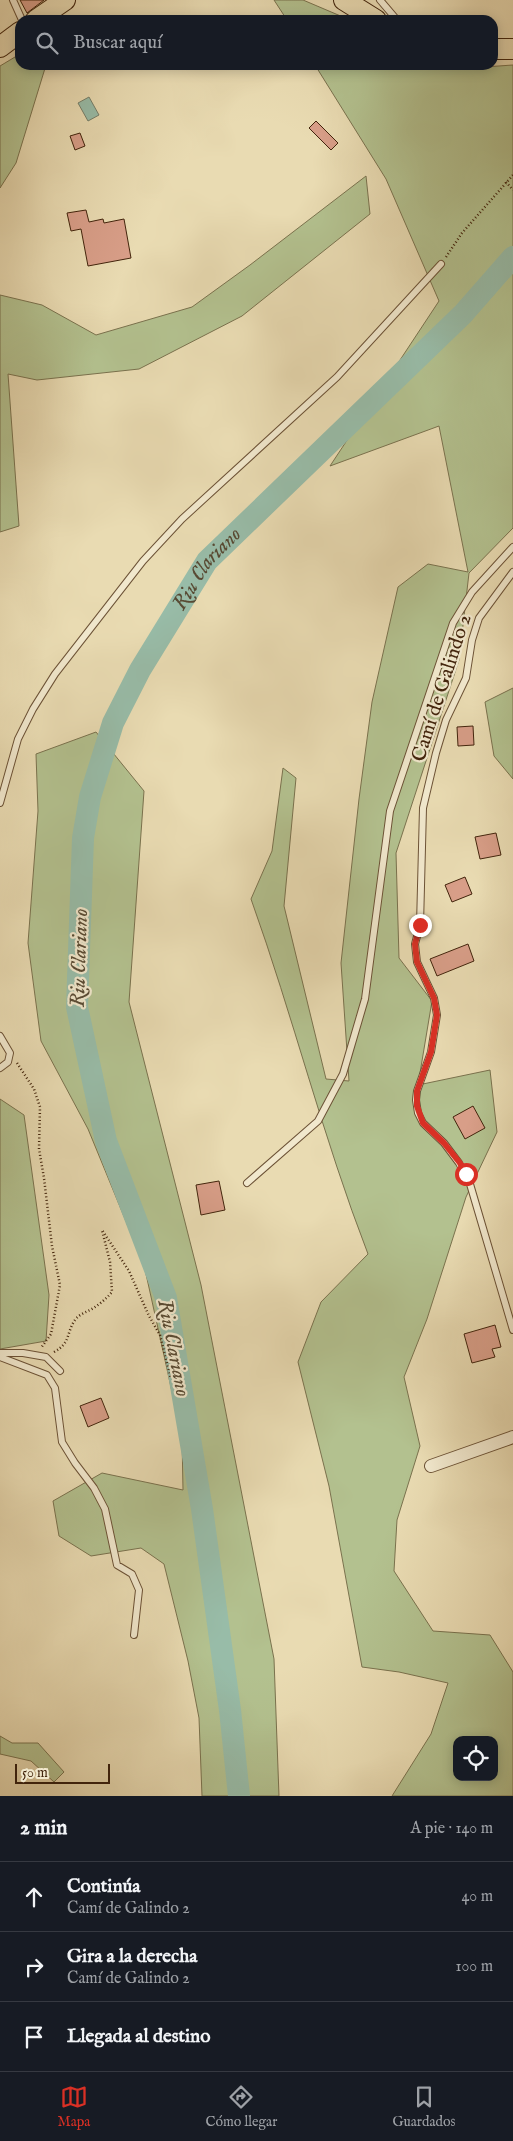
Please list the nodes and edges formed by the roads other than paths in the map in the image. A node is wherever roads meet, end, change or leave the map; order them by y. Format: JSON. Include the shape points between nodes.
{"nodes":[{"id":1,"x":12,"y":0,"type":"edge"},
{"id":2,"x":66,"y":0,"type":"edge"},
{"id":3,"x":344,"y":0,"type":"edge"},
{"id":4,"x":362,"y":0,"type":"edge"},
{"id":5,"x":380,"y":0,"type":"edge"},
{"id":6,"x":20,"y":15,"type":"edge"},
{"id":7,"x":44,"y":15,"type":"edge"},
{"id":8,"x":368,"y":15,"type":"edge"},
{"id":9,"x":384,"y":15,"type":"edge"},
{"id":10,"x":392,"y":15,"type":"edge"},
{"id":11,"x":15,"y":36,"type":"edge"},
{"id":12,"x":0,"y":46,"type":"edge"},
{"id":13,"x":498,"y":49,"type":"edge"},
{"id":14,"x":513,"y":49,"type":"edge"},
{"id":15,"x":441,"y":264,"type":"road end"},
{"id":16,"x":513,"y":547,"type":"edge"},
{"id":17,"x":513,"y":572,"type":"edge"},
{"id":18,"x":0,"y":803,"type":"edge"},
{"id":19,"x":0,"y":1036,"type":"edge"},
{"id":20,"x":0,"y":1068,"type":"edge"},
{"id":21,"x":247,"y":1184,"type":"dead end"},
{"id":22,"x":513,"y":1330,"type":"edge"},
{"id":23,"x":0,"y":1353,"type":"edge"},
{"id":24,"x":0,"y":1357,"type":"edge"},
{"id":25,"x":60,"y":1371,"type":"dead end"},
{"id":26,"x":513,"y":1437,"type":"edge"},
{"id":27,"x":431,"y":1466,"type":"dead end"},
{"id":28,"x":134,"y":1635,"type":"dead end"}],
"edges":[{"from":1,"to":6,"type":"lane"},
{"from":2,"to":7,"type":"main road"},
{"from":3,"to":8,"type":"main road"},
{"from":4,"to":9,"type":"main road"},
{"from":5,"to":10,"type":"lane"},
{"from":11,"to":12,"type":"main road"},
{"from":13,"to":14,"type":"main road"},
{"from":15,"to":18,"type":"lane","via":[[337,377],[182,519],[143,561],[55,674],[33,709],[18,739]]},
{"from":16,"to":21,"type":"lane","via":[[472,592],[453,622],[390,811],[365,1000],[343,1074],[318,1121]]},
{"from":17,"to":22,"type":"lane","name":"Camí de Galindo 2","via":[[479,618],[466,678],[446,720],[436,753],[423,808],[420,925],[415,944],[417,962],[434,998],[437,1015],[431,1052],[417,1091],[418,1113],[423,1123],[460,1163],[468,1179]]},
{"from":19,"to":20,"type":"lane","via":[[10,1053],[8,1062]]},
{"from":23,"to":25,"type":"lane","via":[[46,1357]]},
{"from":24,"to":28,"type":"lane","via":[[47,1375],[54,1388],[62,1442],[105,1509],[117,1565],[132,1574],[139,1590]]},
{"from":26,"to":27,"type":"street"}]}
